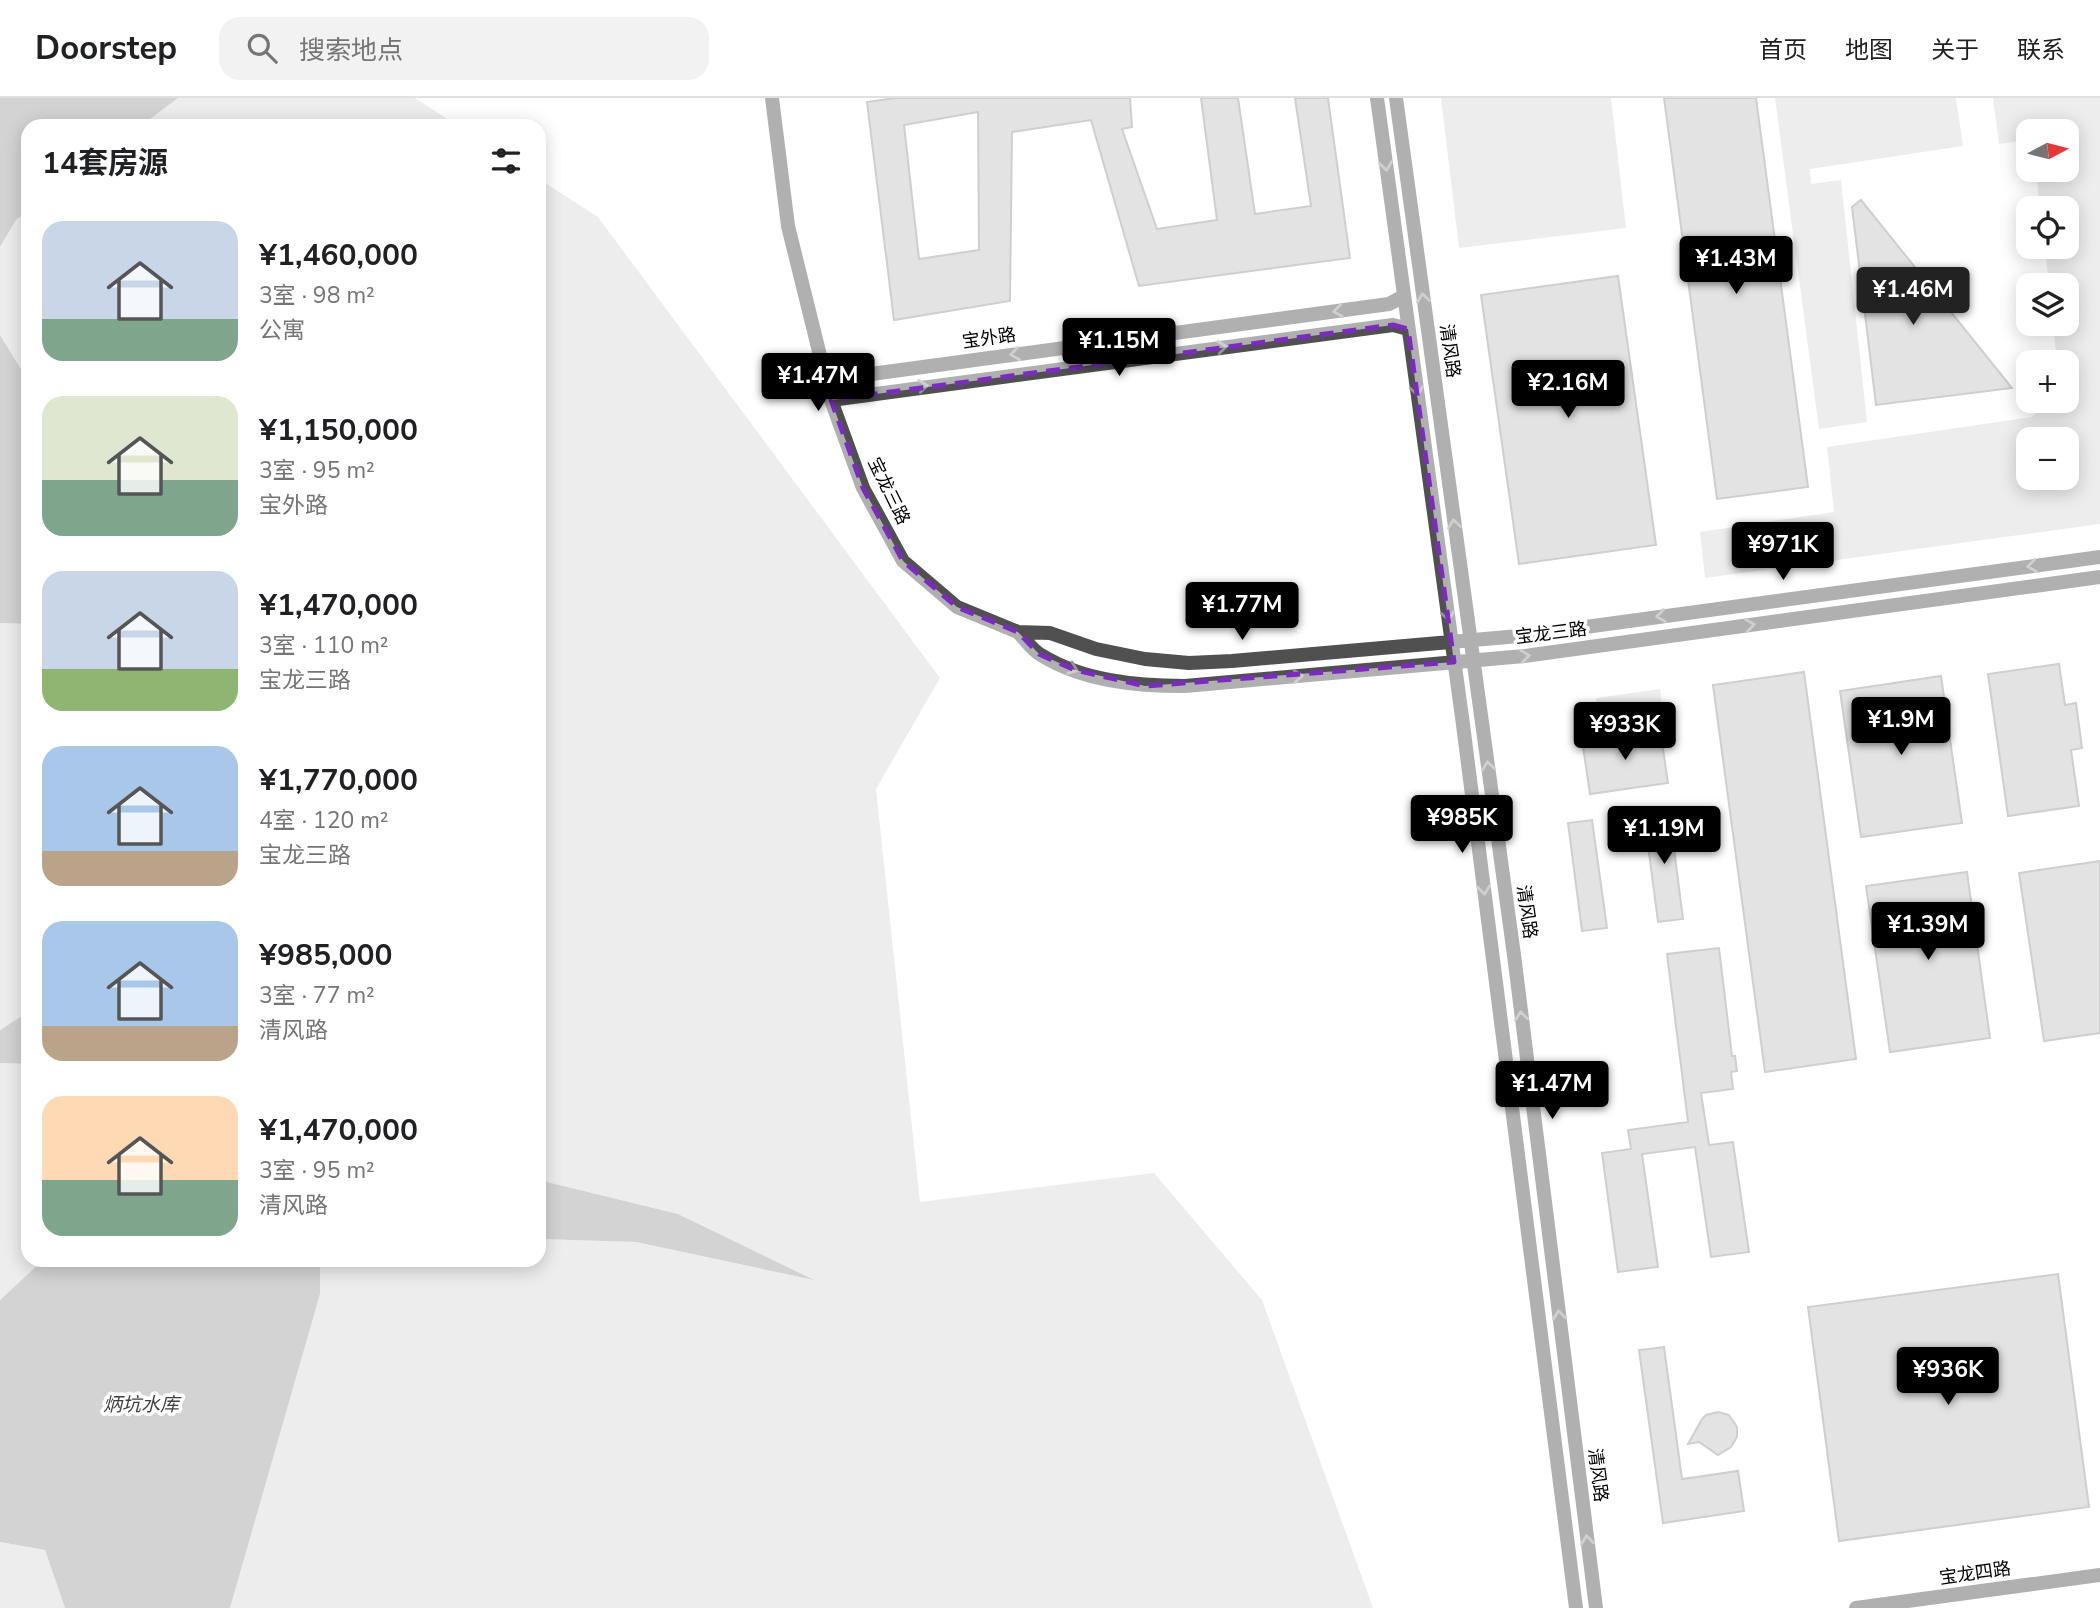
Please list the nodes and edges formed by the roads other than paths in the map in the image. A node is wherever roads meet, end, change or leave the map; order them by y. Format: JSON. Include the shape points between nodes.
{"nodes":[{"id":1,"x":772,"y":98,"type":"edge"},
{"id":2,"x":1377,"y":98,"type":"edge"},
{"id":3,"x":1396,"y":98,"type":"edge"},
{"id":4,"x":1404,"y":296,"type":"junction"},
{"id":5,"x":1408,"y":329,"type":"junction"},
{"id":6,"x":827,"y":380,"type":"junction"},
{"id":7,"x":831,"y":400,"type":"junction"},
{"id":8,"x":2100,"y":557,"type":"edge"},
{"id":9,"x":2100,"y":577,"type":"edge"},
{"id":10,"x":1018,"y":632,"type":"junction"},
{"id":11,"x":1471,"y":640,"type":"junction"},
{"id":12,"x":1452,"y":641,"type":"junction"},
{"id":13,"x":1473,"y":661,"type":"junction"},
{"id":14,"x":1454,"y":662,"type":"junction"},
{"id":15,"x":2100,"y":1575,"type":"edge"},
{"id":16,"x":1576,"y":1608,"type":"edge"},
{"id":17,"x":1595,"y":1608,"type":"edge"},
{"id":18,"x":1856,"y":1608,"type":"edge"}],
"edges":[{"from":1,"to":6,"type":"street","name":"宝龙三路","via":[[788,226]]},
{"from":2,"to":4,"type":"street","one_way":true},
{"from":11,"to":3,"type":"street","name":"清风路","one_way":true},
{"from":4,"to":5,"type":"street"},
{"from":4,"to":6,"type":"street","name":"宝外路","one_way":true,"via":[[1389,304]]},
{"from":7,"to":5,"type":"street","one_way":true,"via":[[1393,324]]},
{"from":5,"to":12,"type":"street","one_way":true},
{"from":6,"to":7,"type":"street","name":"宝龙三路"},
{"from":7,"to":10,"type":"street","name":"宝龙三路","via":[[863,488],[903,561],[957,607]]},
{"from":8,"to":11,"type":"street","name":"宝龙三路","one_way":true},
{"from":13,"to":9,"type":"street","name":"宝龙三路","one_way":true},
{"from":10,"to":12,"type":"street","name":"宝龙三路","via":[[1050,633],[1096,649],[1189,663]]},
{"from":10,"to":14,"type":"street","name":"宝龙三路","one_way":true,"via":[[1039,654],[1075,670],[1145,686]]},
{"from":11,"to":12,"type":"street","name":"宝龙三路"},
{"from":11,"to":13,"type":"street","name":"清风路"},
{"from":12,"to":14,"type":"street"},
{"from":13,"to":14,"type":"street","name":"宝龙三路"},
{"from":17,"to":13,"type":"street","name":"清风路","one_way":true},
{"from":14,"to":16,"type":"street","one_way":true},
{"from":15,"to":18,"type":"street","name":"宝龙四路"}]}
